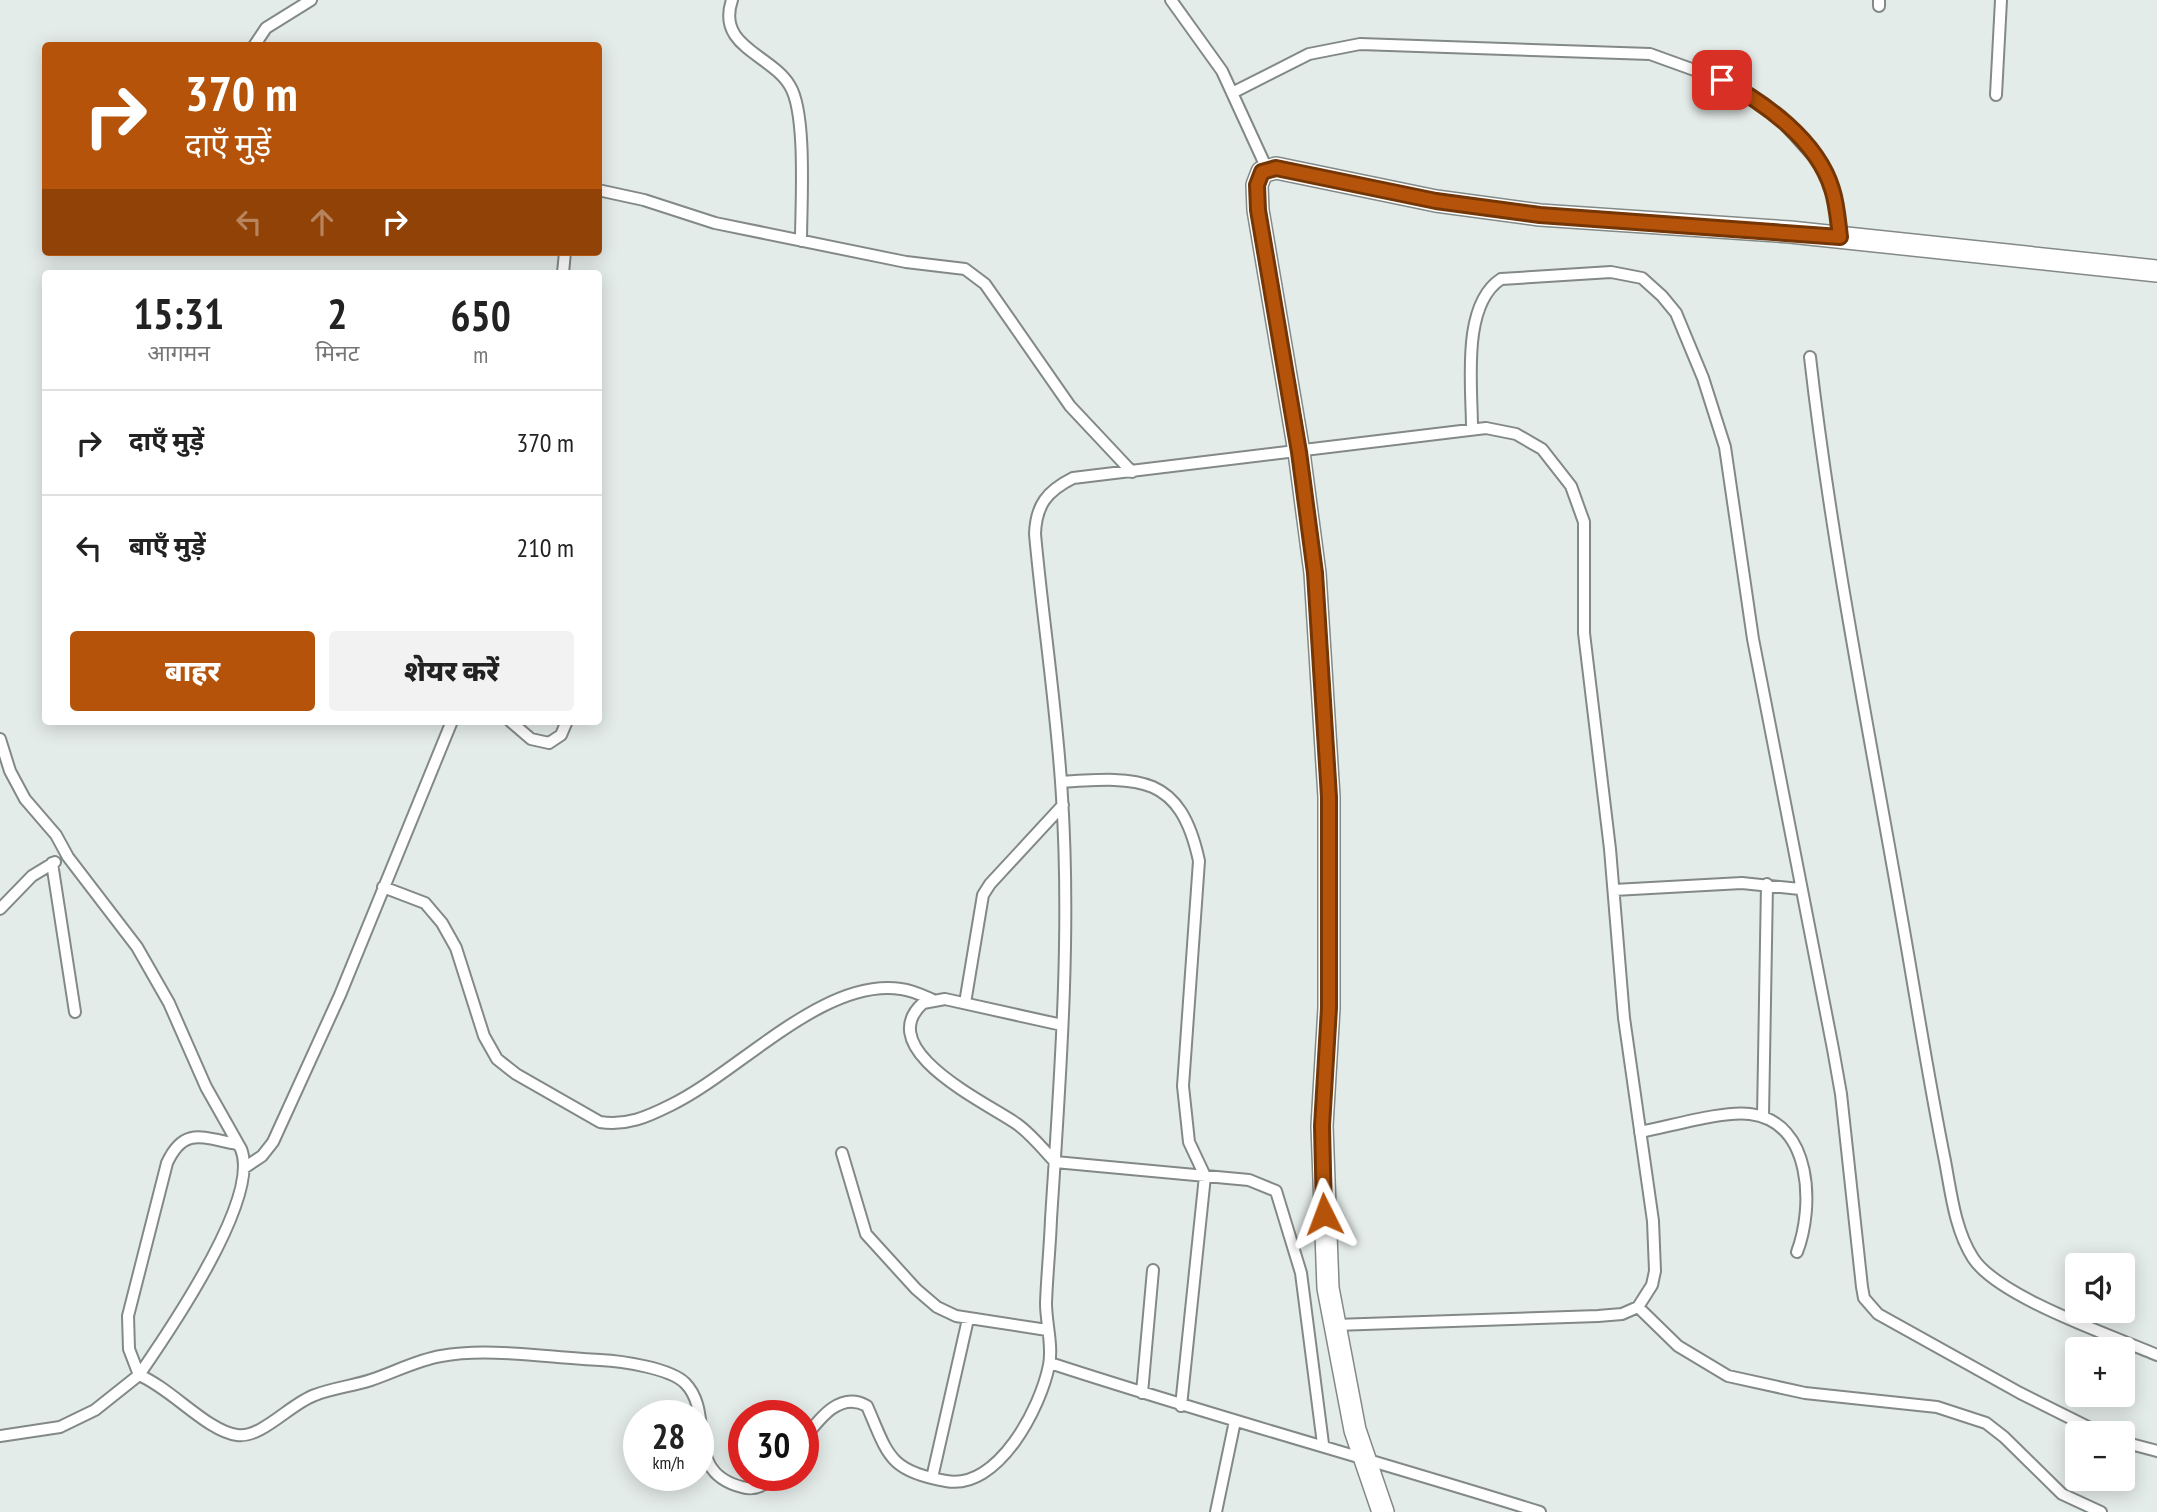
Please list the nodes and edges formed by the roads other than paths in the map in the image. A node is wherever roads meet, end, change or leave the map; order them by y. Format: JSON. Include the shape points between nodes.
{"nodes":[{"id":1,"x":311,"y":0,"type":"edge"},
{"id":2,"x":732,"y":0,"type":"edge"},
{"id":3,"x":1171,"y":0,"type":"edge"},
{"id":4,"x":2001,"y":0,"type":"edge"},
{"id":5,"x":257,"y":42,"type":"edge"},
{"id":6,"x":1232,"y":93,"type":"junction"},
{"id":7,"x":1996,"y":95,"type":"dead end"},
{"id":8,"x":1268,"y":169,"type":"junction"},
{"id":9,"x":602,"y":191,"type":"edge"},
{"id":10,"x":1840,"y":237,"type":"junction"},
{"id":11,"x":801,"y":241,"type":"junction"},
{"id":12,"x":2157,"y":271,"type":"edge"},
{"id":13,"x":1810,"y":357,"type":"dead end"},
{"id":14,"x":1472,"y":428,"type":"junction"},
{"id":15,"x":1299,"y":452,"type":"junction"},
{"id":16,"x":1132,"y":471,"type":"junction"},
{"id":17,"x":450,"y":725,"type":"edge"},
{"id":18,"x":515,"y":725,"type":"edge"},
{"id":19,"x":565,"y":725,"type":"edge"},
{"id":20,"x":0,"y":739,"type":"edge"},
{"id":21,"x":5,"y":769,"type":"edge"},
{"id":22,"x":1061,"y":782,"type":"junction"},
{"id":23,"x":1063,"y":805,"type":"junction"},
{"id":24,"x":68,"y":857,"type":"junction"},
{"id":25,"x":52,"y":863,"type":"junction"},
{"id":26,"x":1767,"y":884,"type":"junction"},
{"id":27,"x":383,"y":887,"type":"junction"},
{"id":28,"x":1800,"y":889,"type":"junction"},
{"id":29,"x":1614,"y":890,"type":"junction"},
{"id":30,"x":0,"y":909,"type":"edge"},
{"id":31,"x":931,"y":999,"type":"junction"},
{"id":32,"x":965,"y":1003,"type":"junction"},
{"id":33,"x":75,"y":1012,"type":"dead end"},
{"id":34,"x":1062,"y":1025,"type":"junction"},
{"id":35,"x":1763,"y":1117,"type":"junction"},
{"id":36,"x":1640,"y":1132,"type":"junction"},
{"id":37,"x":237,"y":1144,"type":"junction"},
{"id":38,"x":842,"y":1153,"type":"dead end"},
{"id":39,"x":1055,"y":1162,"type":"junction"},
{"id":40,"x":244,"y":1168,"type":"junction"},
{"id":41,"x":1205,"y":1176,"type":"junction"},
{"id":42,"x":1797,"y":1252,"type":"dead end"},
{"id":43,"x":1153,"y":1270,"type":"dead end"},
{"id":44,"x":1638,"y":1307,"type":"junction"},
{"id":45,"x":968,"y":1319,"type":"junction"},
{"id":46,"x":1335,"y":1325,"type":"junction"},
{"id":47,"x":1047,"y":1330,"type":"junction"},
{"id":48,"x":2157,"y":1355,"type":"edge"},
{"id":49,"x":1050,"y":1363,"type":"junction"},
{"id":50,"x":139,"y":1375,"type":"junction"},
{"id":51,"x":1142,"y":1393,"type":"junction"},
{"id":52,"x":1181,"y":1406,"type":"junction"},
{"id":53,"x":1235,"y":1421,"type":"junction"},
{"id":54,"x":2076,"y":1421,"type":"edge"},
{"id":55,"x":819,"y":1423,"type":"edge"},
{"id":56,"x":0,"y":1436,"type":"edge"},
{"id":57,"x":1323,"y":1444,"type":"junction"},
{"id":58,"x":2135,"y":1445,"type":"edge"},
{"id":59,"x":2157,"y":1451,"type":"edge"},
{"id":60,"x":1365,"y":1457,"type":"junction"},
{"id":61,"x":932,"y":1478,"type":"junction"},
{"id":62,"x":728,"y":1480,"type":"edge"},
{"id":63,"x":1216,"y":1512,"type":"edge"},
{"id":64,"x":1383,"y":1512,"type":"edge"},
{"id":65,"x":1540,"y":1512,"type":"edge"},
{"id":66,"x":2101,"y":1512,"type":"edge"}],
"edges":[{"from":1,"to":5,"type":"lane","via":[[266,28]]},
{"from":2,"to":11,"type":"lane","via":[[729,21],[736,39],[784,77],[797,102]]},
{"from":3,"to":6,"type":"lane","via":[[1210,52]]},
{"from":4,"to":7,"type":"lane"},
{"from":6,"to":8,"type":"lane"},
{"from":6,"to":10,"type":"lane","via":[[1309,54],[1360,44],[1650,54],[1722,80],[1780,119],[1827,177]]},
{"from":8,"to":10,"type":"street","via":[[1436,201],[1540,215]]},
{"from":8,"to":15,"type":"street","via":[[1259,177],[1258,210]]},
{"from":9,"to":11,"type":"lane","via":[[715,223]]},
{"from":10,"to":12,"type":"street"},
{"from":11,"to":16,"type":"lane","via":[[974,274],[1082,421]]},
{"from":13,"to":48,"type":"lane","via":[[1822,467],[1851,638],[1932,1096],[1961,1233],[1975,1261],[2000,1282]]},
{"from":14,"to":15,"type":"lane"},
{"from":14,"to":28,"type":"lane","via":[[1475,323],[1483,298],[1501,279],[1632,274],[1652,285],[1676,313],[1725,447],[1754,639]]},
{"from":14,"to":29,"type":"lane","via":[[1506,431],[1542,449],[1581,506],[1584,633]]},
{"from":15,"to":16,"type":"lane"},
{"from":15,"to":46,"type":"street","via":[[1315,573],[1329,797],[1329,1008],[1322,1177],[1328,1288]]},
{"from":16,"to":22,"type":"lane","via":[[1073,478],[1043,499],[1036,515]]},
{"from":17,"to":27,"type":"lane"},
{"from":18,"to":19,"type":"lane","via":[[531,739],[549,743],[561,735]]},
{"from":20,"to":21,"type":"lane"},
{"from":21,"to":24,"type":"lane"},
{"from":22,"to":23,"type":"lane"},
{"from":22,"to":41,"type":"lane","via":[[1117,779],[1151,786],[1174,801],[1195,841],[1199,878],[1183,1086],[1189,1142]]},
{"from":23,"to":32,"type":"lane","via":[[983,895]]},
{"from":23,"to":34,"type":"lane"},
{"from":24,"to":25,"type":"lane"},
{"from":24,"to":37,"type":"lane","via":[[137,947]]},
{"from":25,"to":30,"type":"lane","via":[[32,876]]},
{"from":25,"to":33,"type":"lane"},
{"from":26,"to":28,"type":"lane"},
{"from":26,"to":29,"type":"lane"},
{"from":26,"to":35,"type":"lane"},
{"from":27,"to":31,"type":"lane","via":[[425,903],[447,929],[484,1036],[497,1059],[600,1122],[643,1119],[681,1100],[830,1001],[892,988]]},
{"from":27,"to":40,"type":"lane","via":[[273,1142]]},
{"from":28,"to":54,"type":"lane","via":[[1841,1094],[1864,1298],[1878,1314]]},
{"from":29,"to":36,"type":"lane","via":[[1624,1018]]},
{"from":31,"to":32,"type":"lane"},
{"from":31,"to":39,"type":"lane","via":[[916,1009],[911,1024],[911,1035],[923,1055],[944,1078],[1023,1128]]},
{"from":32,"to":34,"type":"lane"},
{"from":34,"to":39,"type":"lane"},
{"from":35,"to":36,"type":"lane","via":[[1741,1113]]},
{"from":35,"to":42,"type":"lane","via":[[1788,1136],[1802,1161],[1807,1209]]},
{"from":36,"to":44,"type":"lane","via":[[1656,1257],[1652,1285]]},
{"from":37,"to":40,"type":"lane"},
{"from":37,"to":50,"type":"lane","via":[[190,1137],[177,1144],[167,1163],[128,1316],[129,1349]]},
{"from":38,"to":45,"type":"lane","via":[[870,1241],[937,1307]]},
{"from":39,"to":41,"type":"lane"},
{"from":39,"to":47,"type":"lane"},
{"from":40,"to":50,"type":"lane","via":[[220,1240],[199,1282]]},
{"from":41,"to":52,"type":"lane"},
{"from":41,"to":57,"type":"lane","via":[[1260,1182],[1276,1191],[1280,1199],[1301,1273]]},
{"from":43,"to":51,"type":"lane"},
{"from":44,"to":46,"type":"lane","via":[[1622,1314]]},
{"from":44,"to":66,"type":"lane","via":[[1678,1346],[1728,1376],[1805,1393],[1937,1407],[1986,1423],[2062,1494]]},
{"from":45,"to":47,"type":"lane"},
{"from":45,"to":61,"type":"lane"},
{"from":46,"to":60,"type":"street","via":[[1354,1430]]},
{"from":47,"to":49,"type":"lane"},
{"from":49,"to":51,"type":"lane"},
{"from":49,"to":61,"type":"lane","via":[[1020,1434],[988,1470],[953,1483]]},
{"from":50,"to":56,"type":"lane","via":[[95,1410],[60,1427]]},
{"from":50,"to":62,"type":"lane","via":[[169,1390],[215,1427],[240,1436],[263,1428],[305,1398],[441,1356],[619,1362],[672,1375],[686,1384],[696,1404],[703,1451],[715,1471]]},
{"from":51,"to":52,"type":"lane"},
{"from":52,"to":53,"type":"lane"},
{"from":53,"to":57,"type":"lane"},
{"from":53,"to":63,"type":"lane"},
{"from":55,"to":61,"type":"lane","via":[[842,1403],[861,1403],[867,1406],[887,1454],[897,1465]]},
{"from":57,"to":60,"type":"lane"},
{"from":58,"to":59,"type":"lane"},
{"from":60,"to":64,"type":"street"},
{"from":60,"to":65,"type":"lane"}]}
